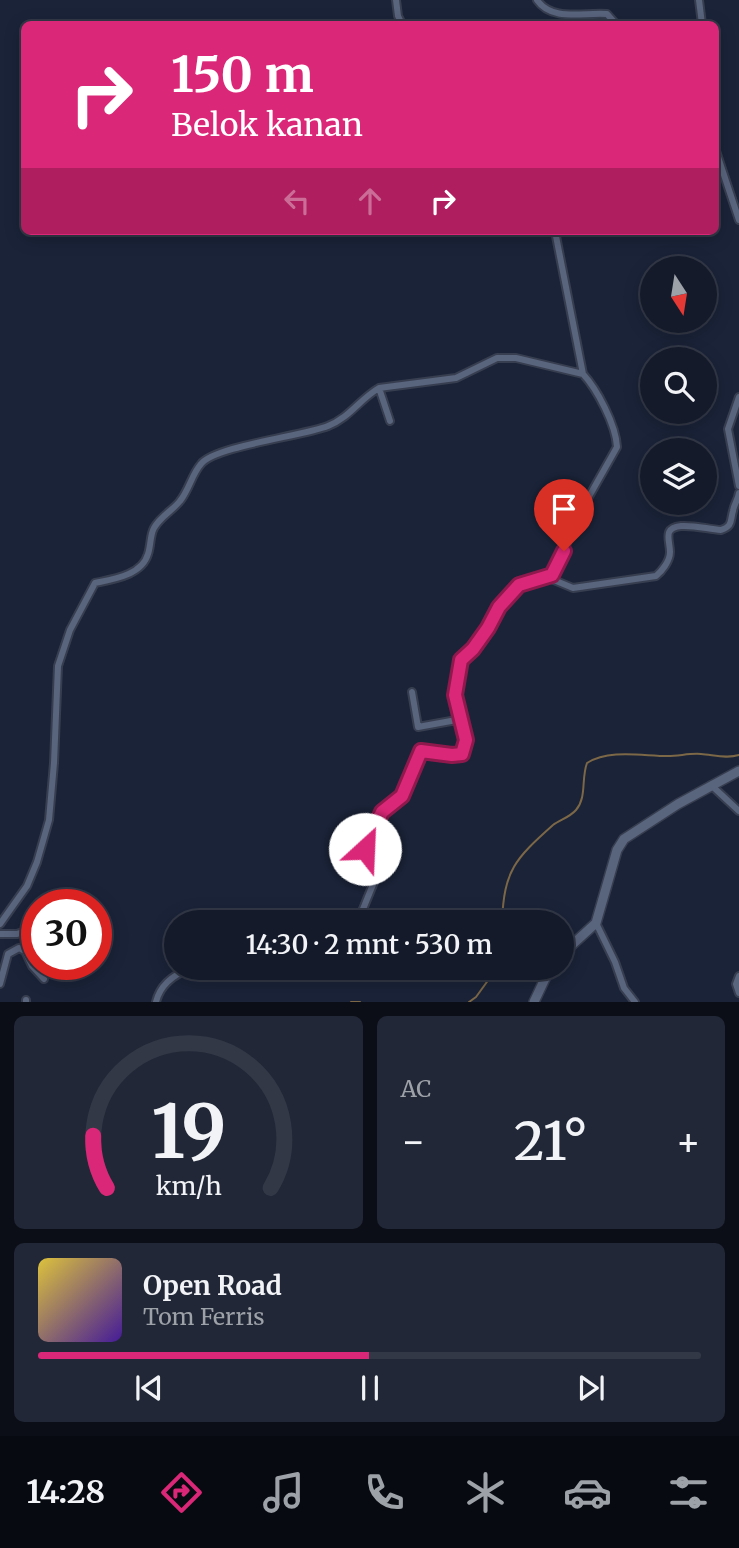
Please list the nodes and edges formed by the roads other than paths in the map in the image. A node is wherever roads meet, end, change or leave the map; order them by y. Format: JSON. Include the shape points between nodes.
{"nodes":[{"id":1,"x":396,"y":0,"type":"edge"},
{"id":2,"x":537,"y":0,"type":"edge"},
{"id":3,"x":699,"y":0,"type":"edge"},
{"id":4,"x":400,"y":21,"type":"edge"},
{"id":5,"x":613,"y":21,"type":"edge"},
{"id":6,"x":702,"y":21,"type":"edge"},
{"id":7,"x":719,"y":160,"type":"edge"},
{"id":8,"x":739,"y":220,"type":"edge"},
{"id":9,"x":556,"y":235,"type":"edge"},
{"id":10,"x":583,"y":373,"type":"junction"},
{"id":11,"x":379,"y":388,"type":"junction"},
{"id":12,"x":739,"y":397,"type":"edge"},
{"id":13,"x":390,"y":422,"type":"dead end"},
{"id":14,"x":739,"y":486,"type":"edge"},
{"id":15,"x":739,"y":493,"type":"edge"},
{"id":16,"x":547,"y":577,"type":"junction"},
{"id":17,"x":412,"y":692,"type":"dead end"},
{"id":18,"x":462,"y":719,"type":"junction"},
{"id":19,"x":739,"y":771,"type":"edge"},
{"id":20,"x":711,"y":785,"type":"junction"},
{"id":21,"x":739,"y":811,"type":"edge"},
{"id":22,"x":363,"y":910,"type":"edge"},
{"id":23,"x":596,"y":923,"type":"junction"},
{"id":24,"x":0,"y":924,"type":"edge"},
{"id":25,"x":0,"y":933,"type":"edge"},
{"id":26,"x":21,"y":933,"type":"edge"},
{"id":27,"x":574,"y":943,"type":"edge"},
{"id":28,"x":21,"y":949,"type":"edge"},
{"id":29,"x":739,"y":976,"type":"edge"},
{"id":30,"x":170,"y":980,"type":"edge"},
{"id":31,"x":544,"y":980,"type":"edge"},
{"id":32,"x":0,"y":984,"type":"edge"},
{"id":33,"x":739,"y":993,"type":"edge"},
{"id":34,"x":156,"y":1002,"type":"edge"},
{"id":35,"x":534,"y":1002,"type":"edge"},
{"id":36,"x":635,"y":1002,"type":"edge"}],
"edges":[{"from":1,"to":4,"type":"street"},
{"from":2,"to":5,"type":"street","via":[[555,13],[607,14]]},
{"from":3,"to":6,"type":"street"},
{"from":7,"to":8,"type":"street"},
{"from":9,"to":10,"type":"street"},
{"from":10,"to":11,"type":"street","via":[[497,358],[456,378]]},
{"from":10,"to":16,"type":"street","via":[[608,414],[617,447],[578,516],[555,572]]},
{"from":11,"to":13,"type":"street"},
{"from":11,"to":24,"type":"street","via":[[345,419],[326,427],[209,457],[200,464],[180,502],[154,528],[142,566],[93,586],[58,666],[49,820],[33,874]]},
{"from":12,"to":14,"type":"street","via":[[728,429]]},
{"from":15,"to":16,"type":"street","via":[[727,528],[679,526],[669,531],[670,555],[656,576],[573,588]]},
{"from":16,"to":18,"type":"street","via":[[519,585],[461,660],[455,695]]},
{"from":17,"to":18,"type":"street","via":[[418,727]]},
{"from":18,"to":22,"type":"street","via":[[466,740],[462,754],[421,751],[402,796],[382,812],[364,851],[374,882]]},
{"from":19,"to":20,"type":"street"},
{"from":20,"to":21,"type":"street"},
{"from":20,"to":23,"type":"street","via":[[624,839]]},
{"from":23,"to":27,"type":"street"},
{"from":23,"to":36,"type":"street","via":[[624,988]]},
{"from":25,"to":26,"type":"street"},
{"from":28,"to":32,"type":"street","via":[[8,954]]},
{"from":29,"to":33,"type":"street"},
{"from":30,"to":34,"type":"street","via":[[160,989]]},
{"from":31,"to":35,"type":"street"}]}
